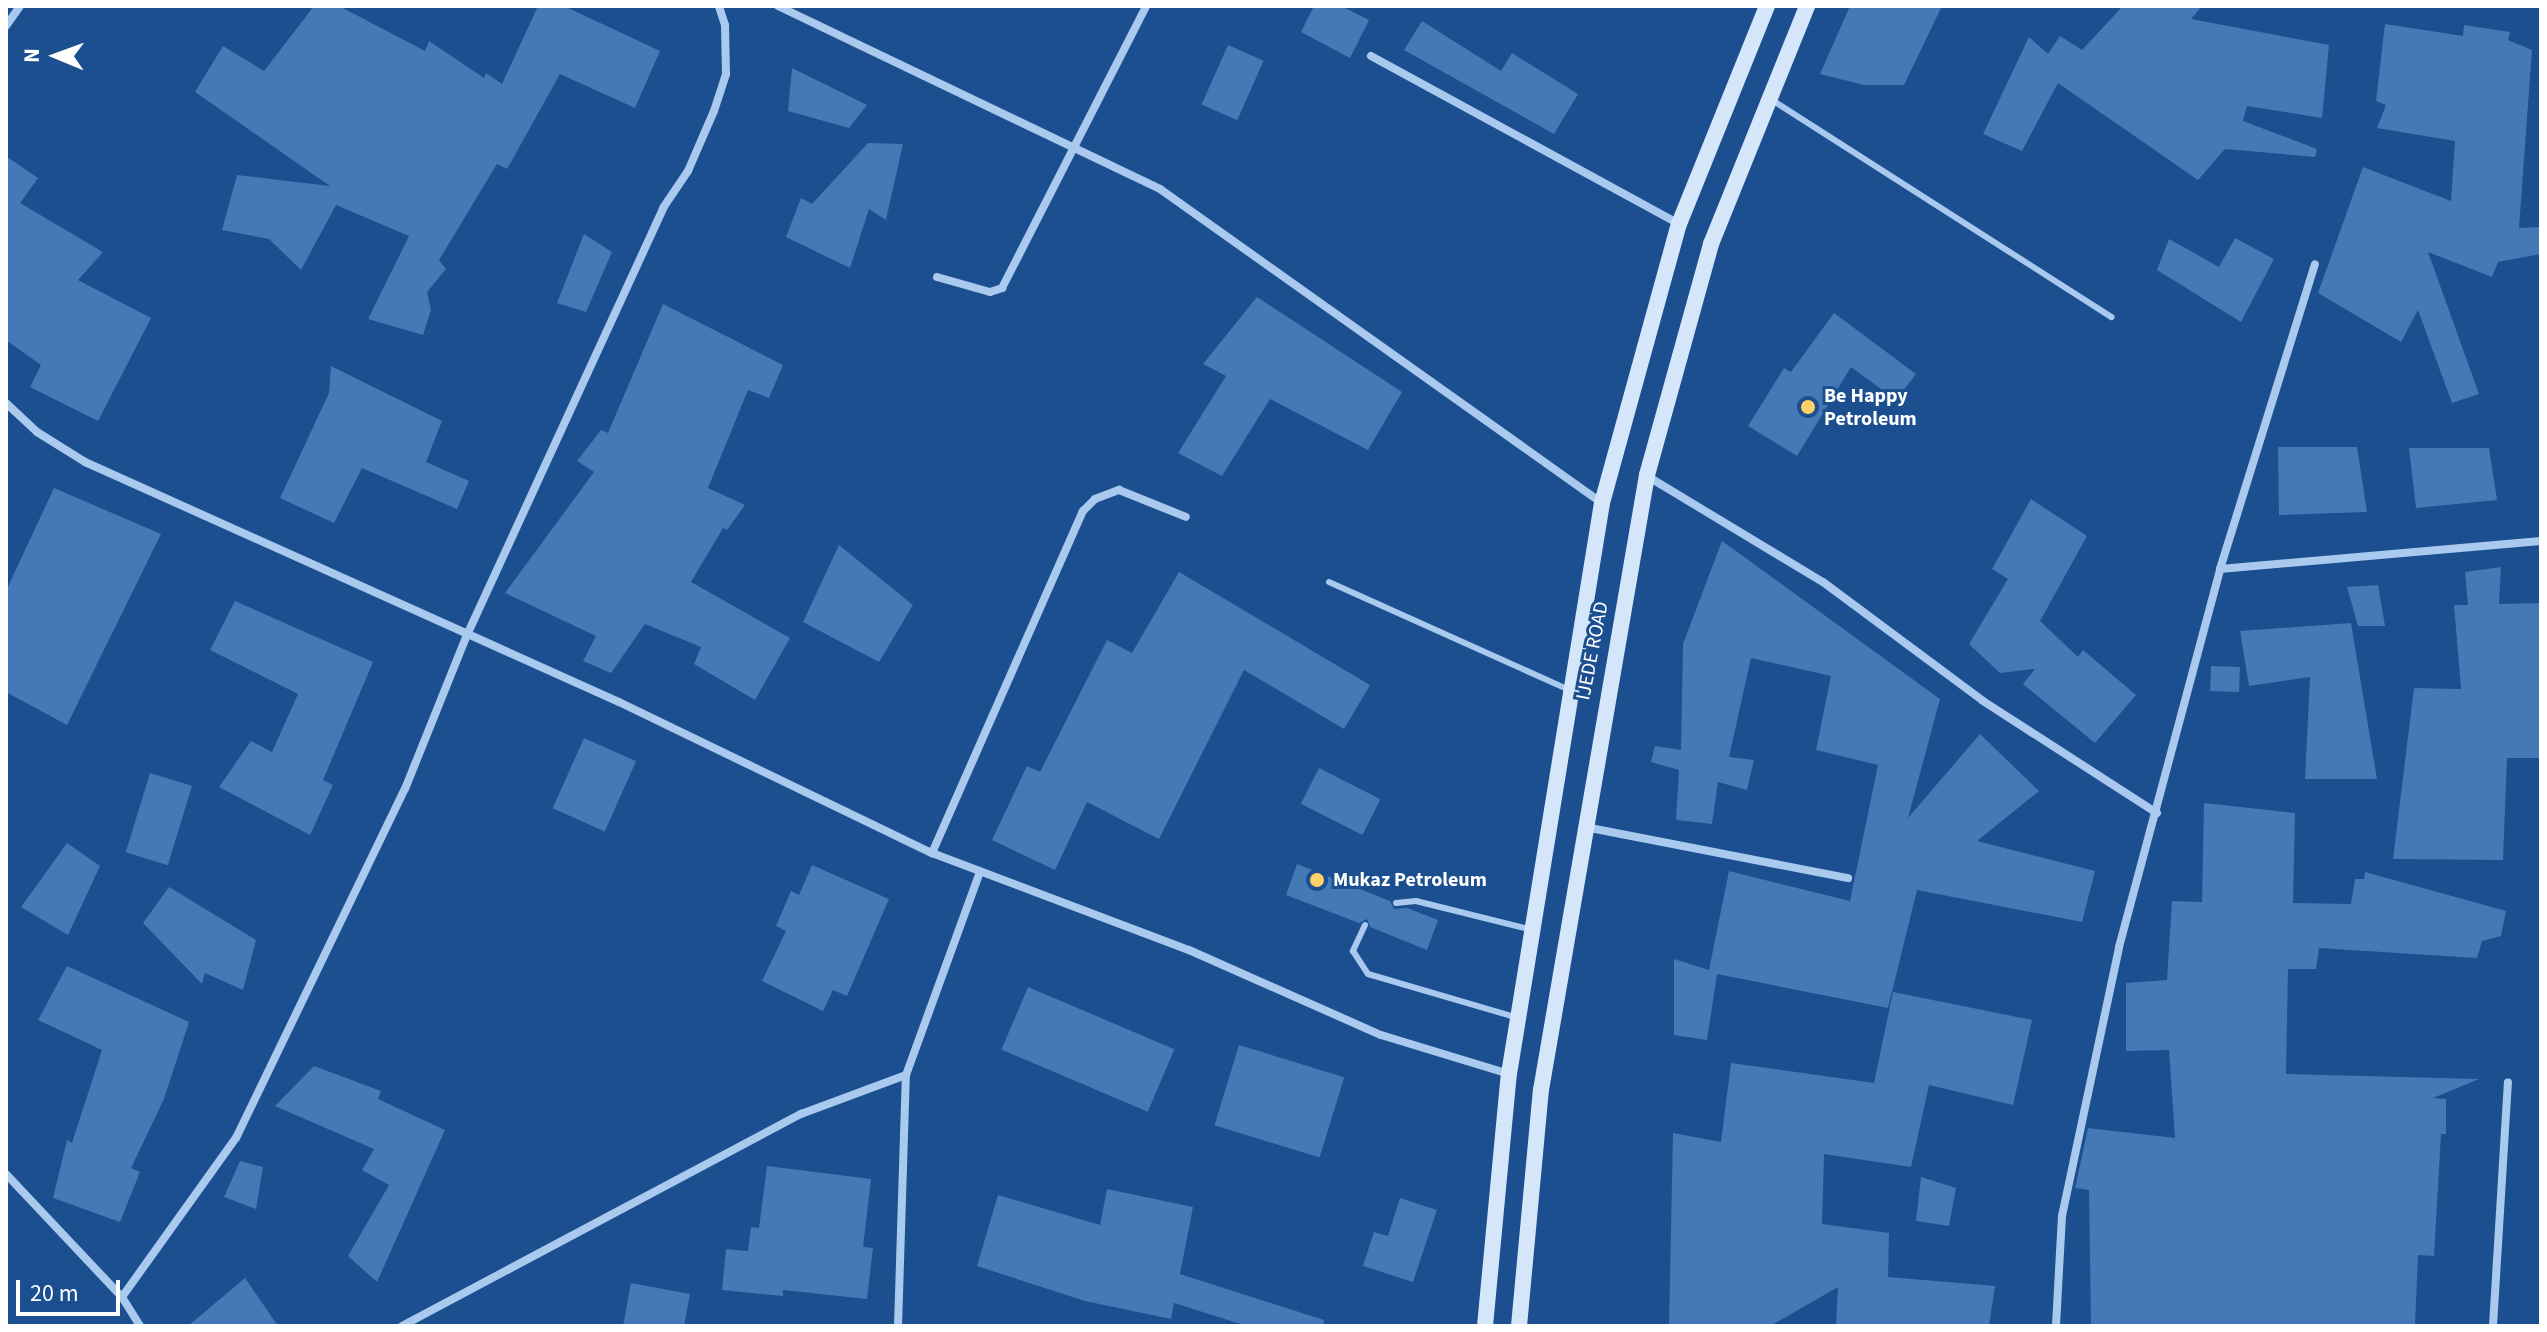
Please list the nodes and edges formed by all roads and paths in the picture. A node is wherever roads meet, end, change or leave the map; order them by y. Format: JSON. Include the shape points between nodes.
{"nodes":[{"id":1,"x":20,"y":6,"type":"edge"},
{"id":2,"x":719,"y":6,"type":"edge"},
{"id":3,"x":778,"y":6,"type":"edge"},
{"id":4,"x":1146,"y":6,"type":"edge"},
{"id":5,"x":1767,"y":6,"type":"edge"},
{"id":6,"x":1807,"y":6,"type":"edge"},
{"id":7,"x":6,"y":26,"type":"edge"},
{"id":8,"x":1371,"y":56,"type":"dead end"},
{"id":9,"x":1769,"y":98,"type":"junction"},
{"id":10,"x":1071,"y":144,"type":"junction"},
{"id":11,"x":1679,"y":224,"type":"junction"},
{"id":12,"x":2315,"y":264,"type":"dead end"},
{"id":13,"x":937,"y":277,"type":"dead end"},
{"id":14,"x":2111,"y":317,"type":"dead end"},
{"id":15,"x":6,"y":403,"type":"edge"},
{"id":16,"x":1647,"y":475,"type":"junction"},
{"id":17,"x":1602,"y":503,"type":"junction"},
{"id":18,"x":1186,"y":517,"type":"dead end"},
{"id":19,"x":2541,"y":541,"type":"edge"},
{"id":20,"x":2220,"y":569,"type":"junction"},
{"id":21,"x":1329,"y":582,"type":"dead end"},
{"id":22,"x":467,"y":635,"type":"junction"},
{"id":23,"x":1571,"y":691,"type":"junction"},
{"id":24,"x":2157,"y":813,"type":"junction"},
{"id":25,"x":1584,"y":827,"type":"junction"},
{"id":26,"x":932,"y":853,"type":"junction"},
{"id":27,"x":980,"y":872,"type":"junction"},
{"id":28,"x":1848,"y":878,"type":"dead end"},
{"id":29,"x":1396,"y":903,"type":"dead end"},
{"id":30,"x":1365,"y":925,"type":"dead end"},
{"id":31,"x":1532,"y":930,"type":"junction"},
{"id":32,"x":1518,"y":1018,"type":"junction"},
{"id":33,"x":1509,"y":1074,"type":"junction"},
{"id":34,"x":906,"y":1075,"type":"junction"},
{"id":35,"x":2508,"y":1082,"type":"dead end"},
{"id":36,"x":6,"y":1174,"type":"edge"},
{"id":37,"x":122,"y":1297,"type":"junction"},
{"id":38,"x":140,"y":1326,"type":"edge"},
{"id":39,"x":402,"y":1326,"type":"edge"},
{"id":40,"x":898,"y":1326,"type":"edge"},
{"id":41,"x":1485,"y":1326,"type":"edge"},
{"id":42,"x":1519,"y":1326,"type":"edge"},
{"id":43,"x":2056,"y":1326,"type":"edge"},
{"id":44,"x":2493,"y":1326,"type":"edge"}],
"edges":[{"from":1,"to":7,"type":"street"},
{"from":2,"to":22,"type":"street","via":[[725,25],[726,74],[714,111],[688,171],[663,208]]},
{"from":3,"to":10,"type":"street"},
{"from":4,"to":10,"type":"street"},
{"from":5,"to":11,"type":"main road","name":"IJEDE ROAD"},
{"from":6,"to":9,"type":"main road","name":"IJEDE ROAD"},
{"from":8,"to":11,"type":"street"},
{"from":9,"to":14,"type":"lane"},
{"from":9,"to":16,"type":"main road","name":"IJEDE ROAD","via":[[1711,244]]},
{"from":10,"to":13,"type":"street","via":[[1002,288],[990,292]]},
{"from":10,"to":17,"type":"street","via":[[1160,189]]},
{"from":11,"to":17,"type":"main road","name":"IJEDE ROAD"},
{"from":12,"to":20,"type":"street"},
{"from":15,"to":22,"type":"street","via":[[37,432],[85,462]]},
{"from":16,"to":24,"type":"street","via":[[1823,582],[1983,701]]},
{"from":16,"to":25,"type":"main road","name":"IJEDE ROAD"},
{"from":17,"to":23,"type":"main road","name":"IJEDE ROAD"},
{"from":18,"to":26,"type":"street","via":[[1119,490],[1095,499],[1083,511]]},
{"from":19,"to":20,"type":"street"},
{"from":20,"to":24,"type":"street"},
{"from":21,"to":23,"type":"lane"},
{"from":22,"to":26,"type":"street"},
{"from":22,"to":37,"type":"street","via":[[405,789],[236,1138]]},
{"from":23,"to":31,"type":"main road","name":"IJEDE ROAD"},
{"from":24,"to":43,"type":"street","via":[[2119,947],[2064,1202]]},
{"from":25,"to":28,"type":"street"},
{"from":25,"to":42,"type":"main road","name":"IJEDE ROAD","via":[[1541,1090]]},
{"from":26,"to":27,"type":"street"},
{"from":27,"to":33,"type":"street","via":[[1189,950],[1381,1035]]},
{"from":27,"to":34,"type":"street"},
{"from":29,"to":31,"type":"lane","via":[[1416,901]]},
{"from":30,"to":32,"type":"lane","via":[[1353,951],[1368,974]]},
{"from":31,"to":32,"type":"main road","name":"IJEDE ROAD"},
{"from":32,"to":33,"type":"main road","name":"IJEDE ROAD"},
{"from":33,"to":41,"type":"main road","name":"IJEDE ROAD"},
{"from":34,"to":39,"type":"street","via":[[801,1114]]},
{"from":34,"to":40,"type":"street"},
{"from":35,"to":44,"type":"street"},
{"from":36,"to":37,"type":"street"},
{"from":37,"to":38,"type":"street"}]}
